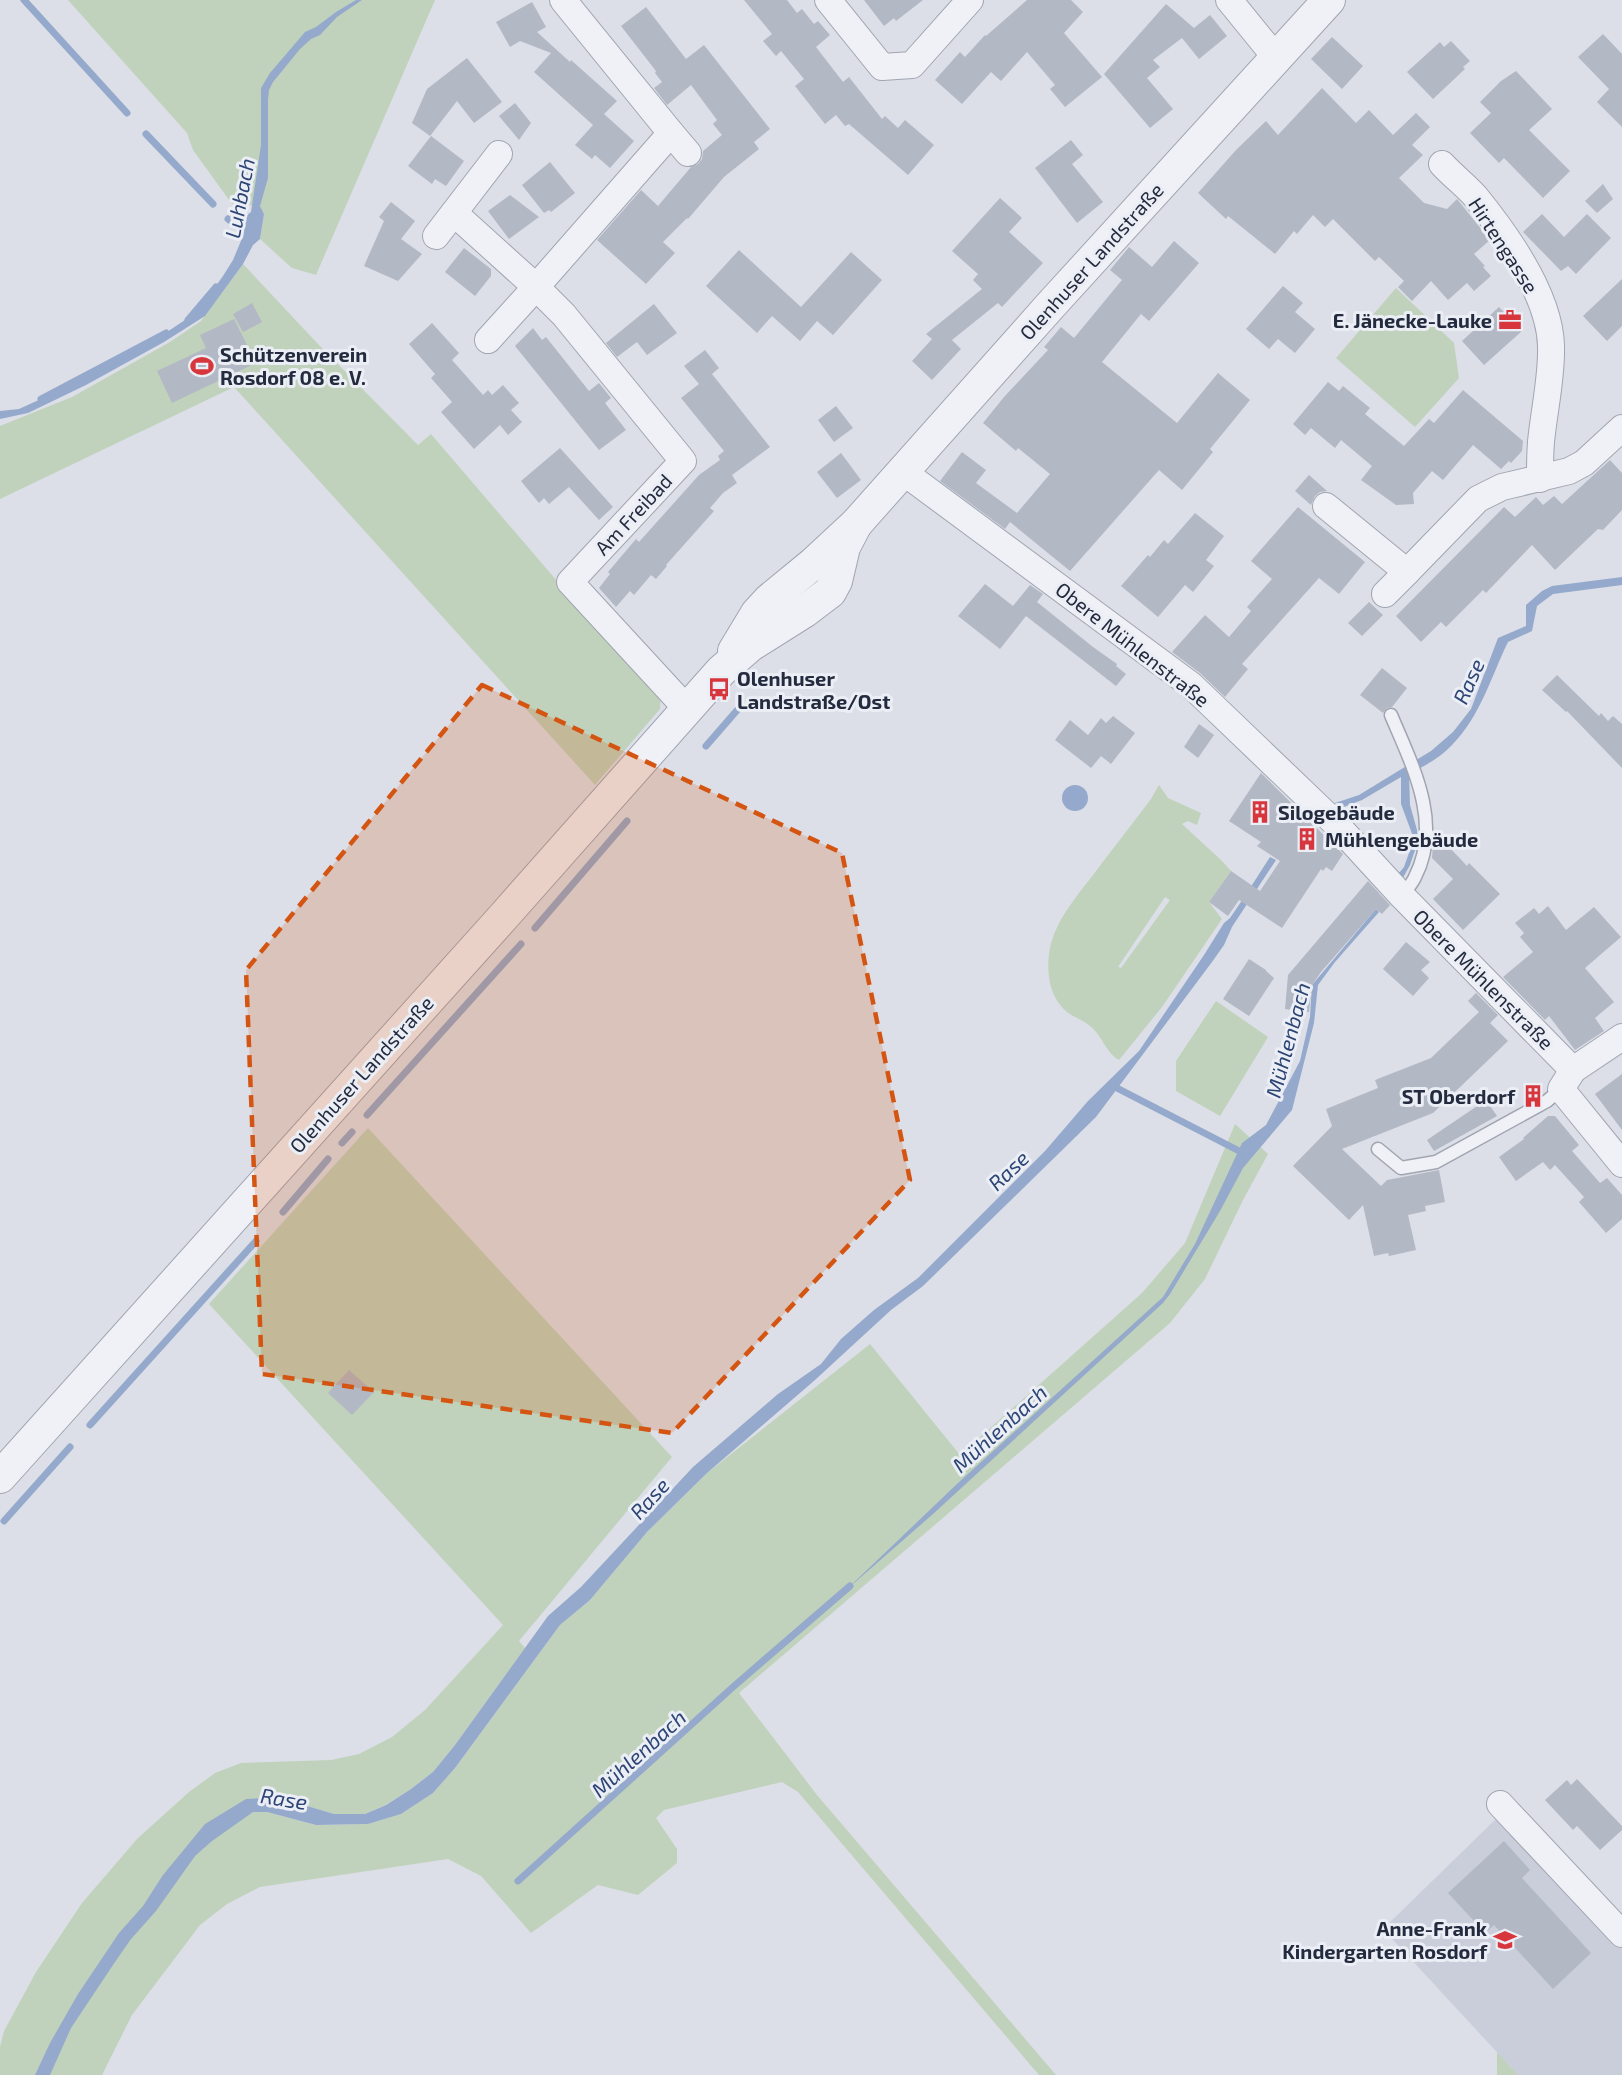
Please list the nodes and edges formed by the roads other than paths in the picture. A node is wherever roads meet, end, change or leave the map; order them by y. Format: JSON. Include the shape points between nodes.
{"nodes":[{"id":1,"x":564,"y":0,"type":"edge"},
{"id":2,"x":828,"y":0,"type":"edge"},
{"id":3,"x":970,"y":0,"type":"edge"},
{"id":4,"x":1229,"y":0,"type":"edge"},
{"id":5,"x":1329,"y":0,"type":"edge"},
{"id":6,"x":1277,"y":59,"type":"junction"},
{"id":7,"x":671,"y":133,"type":"junction"},
{"id":8,"x":688,"y":153,"type":"dead end"},
{"id":9,"x":499,"y":154,"type":"dead end"},
{"id":10,"x":1442,"y":164,"type":"dead end"},
{"id":11,"x":454,"y":213,"type":"junction"},
{"id":12,"x":436,"y":236,"type":"dead end"},
{"id":13,"x":536,"y":286,"type":"junction"},
{"id":14,"x":488,"y":340,"type":"dead end"},
{"id":15,"x":1622,"y":428,"type":"edge"},
{"id":16,"x":902,"y":471,"type":"junction"},
{"id":17,"x":1540,"y":479,"type":"junction"},
{"id":18,"x":1326,"y":506,"type":"dead end"},
{"id":19,"x":1407,"y":572,"type":"junction"},
{"id":20,"x":1385,"y":594,"type":"dead end"},
{"id":21,"x":687,"y":709,"type":"junction"},
{"id":22,"x":1391,"y":715,"type":"dead end"},
{"id":23,"x":1396,"y":890,"type":"junction"},
{"id":24,"x":1622,"y":1037,"type":"edge"},
{"id":25,"x":1567,"y":1080,"type":"junction"},
{"id":26,"x":1378,"y":1149,"type":"dead end"},
{"id":27,"x":1622,"y":1164,"type":"edge"},
{"id":28,"x":0,"y":1477,"type":"edge"},
{"id":29,"x":1500,"y":1804,"type":"dead end"},
{"id":30,"x":1622,"y":1934,"type":"edge"}],
"edges":[{"from":1,"to":7,"type":"street"},
{"from":2,"to":3,"type":"street","via":[[882,67],[912,65]]},
{"from":4,"to":6,"type":"street"},
{"from":5,"to":6,"type":"street","name":"Olenhuser Landstraße"},
{"from":6,"to":16,"type":"street","name":"Olenhuser Landstraße"},
{"from":7,"to":8,"type":"street"},
{"from":7,"to":13,"type":"street"},
{"from":9,"to":11,"type":"street"},
{"from":10,"to":17,"type":"street","name":"Hirtengasse","via":[[1474,195],[1503,236],[1525,269],[1547,321],[1550,372]]},
{"from":11,"to":12,"type":"street"},
{"from":11,"to":13,"type":"street","name":"Am Freibad"},
{"from":13,"to":14,"type":"street"},
{"from":13,"to":21,"type":"street","name":"Am Freibad","via":[[682,461],[570,582]]},
{"from":15,"to":17,"type":"street","via":[[1584,463]]},
{"from":16,"to":21,"type":"street","name":"Olenhuser Landstraße","via":[[856,524],[757,613],[721,671]]},
{"from":16,"to":23,"type":"street","name":"Obere Mühlenstraße","via":[[1191,685],[1335,823]]},
{"from":17,"to":19,"type":"street","via":[[1502,487],[1478,499]]},
{"from":18,"to":19,"type":"street"},
{"from":19,"to":20,"type":"street"},
{"from":21,"to":28,"type":"street","name":"Olenhuser Landstraße"},
{"from":22,"to":23,"type":"lane","via":[[1416,773],[1427,832],[1415,877]]},
{"from":23,"to":25,"type":"street","name":"Obere Mühlenstraße"},
{"from":24,"to":25,"type":"street"},
{"from":25,"to":26,"type":"lane","via":[[1546,1101],[1436,1162],[1401,1168]]},
{"from":25,"to":27,"type":"street","name":"Obere Mühlenstraße"},
{"from":29,"to":30,"type":"street"}]}
